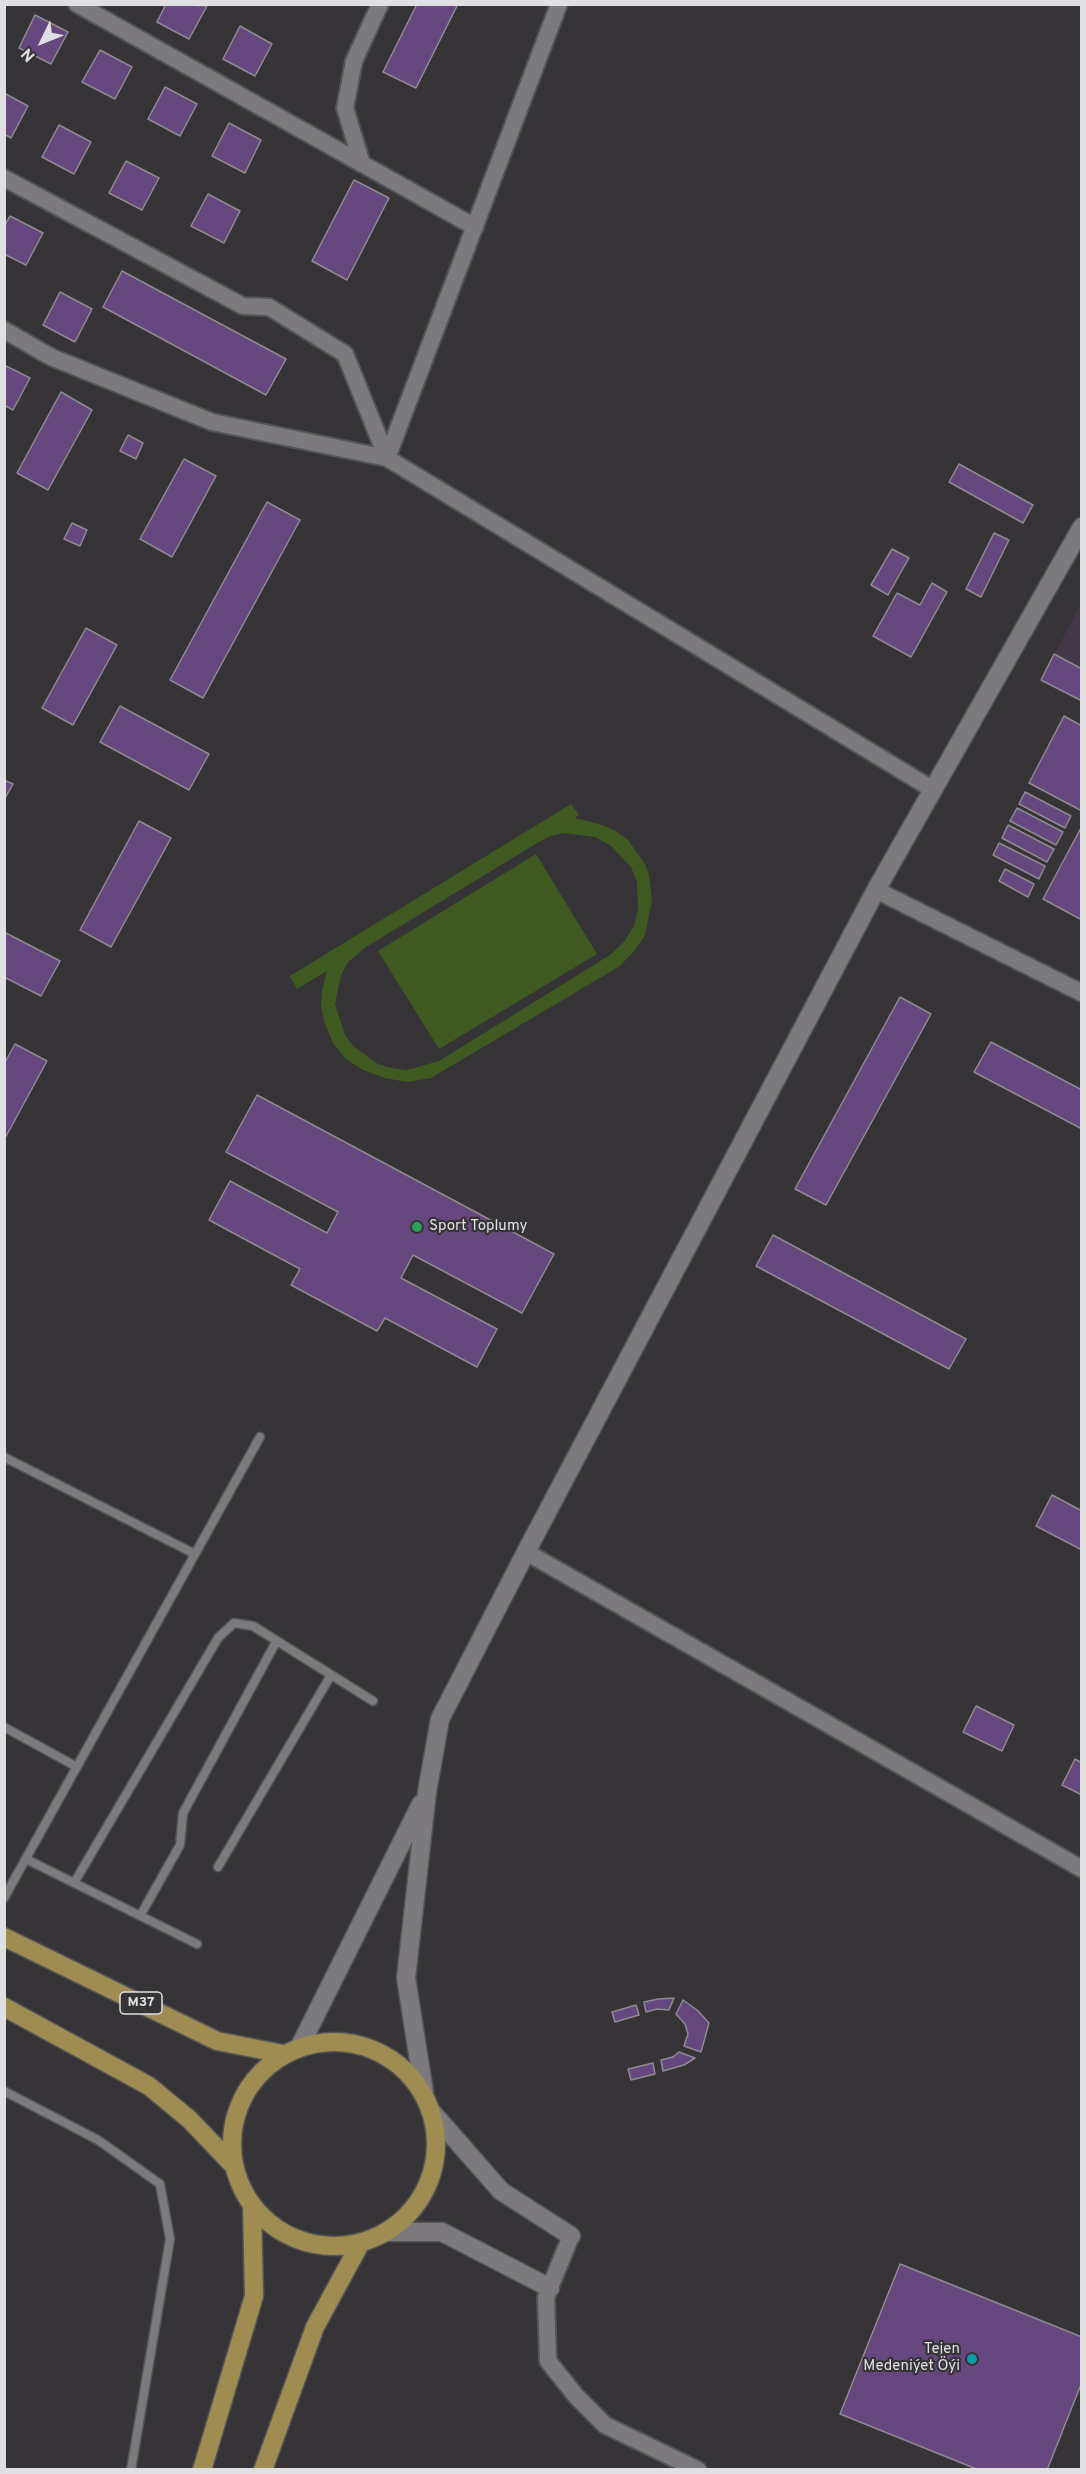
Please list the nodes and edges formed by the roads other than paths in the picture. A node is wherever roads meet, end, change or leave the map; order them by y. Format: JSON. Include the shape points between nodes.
{"nodes":[{"id":1,"x":77,"y":4,"type":"edge"},
{"id":2,"x":380,"y":4,"type":"edge"},
{"id":3,"x":559,"y":4,"type":"edge"},
{"id":4,"x":362,"y":164,"type":"junction"},
{"id":5,"x":4,"y":178,"type":"edge"},
{"id":6,"x":475,"y":227,"type":"junction"},
{"id":7,"x":4,"y":330,"type":"edge"},
{"id":8,"x":387,"y":458,"type":"junction"},
{"id":9,"x":1082,"y":526,"type":"edge"},
{"id":10,"x":932,"y":789,"type":"junction"},
{"id":11,"x":876,"y":890,"type":"junction"},
{"id":12,"x":1082,"y":993,"type":"edge"},
{"id":13,"x":260,"y":1437,"type":"dead end"},
{"id":14,"x":4,"y":1456,"type":"edge"},
{"id":15,"x":525,"y":1552,"type":"junction"},
{"id":16,"x":195,"y":1554,"type":"junction"},
{"id":17,"x":276,"y":1642,"type":"junction"},
{"id":18,"x":331,"y":1675,"type":"junction"},
{"id":19,"x":373,"y":1701,"type":"dead end"},
{"id":20,"x":4,"y":1727,"type":"edge"},
{"id":21,"x":77,"y":1767,"type":"junction"},
{"id":22,"x":427,"y":1792,"type":"junction"},
{"id":23,"x":26,"y":1859,"type":"junction"},
{"id":24,"x":218,"y":1867,"type":"dead end"},
{"id":25,"x":1082,"y":1869,"type":"edge"},
{"id":26,"x":74,"y":1883,"type":"junction"},
{"id":27,"x":4,"y":1898,"type":"edge"},
{"id":28,"x":140,"y":1916,"type":"junction"},
{"id":29,"x":4,"y":1936,"type":"edge"},
{"id":30,"x":197,"y":1944,"type":"dead end"},
{"id":31,"x":4,"y":2007,"type":"edge"},
{"id":32,"x":300,"y":2046,"type":"junction"},
{"id":33,"x":283,"y":2054,"type":"junction"},
{"id":34,"x":4,"y":2091,"type":"edge"},
{"id":35,"x":424,"y":2092,"type":"junction"},
{"id":36,"x":430,"y":2110,"type":"junction"},
{"id":37,"x":233,"y":2165,"type":"junction"},
{"id":38,"x":252,"y":2205,"type":"junction"},
{"id":39,"x":389,"y":2232,"type":"junction"},
{"id":40,"x":571,"y":2236,"type":"joint"},
{"id":41,"x":360,"y":2244,"type":"junction"},
{"id":42,"x":550,"y":2288,"type":"junction"},
{"id":43,"x":131,"y":2469,"type":"edge"},
{"id":44,"x":202,"y":2469,"type":"edge"},
{"id":45,"x":263,"y":2469,"type":"edge"},
{"id":46,"x":698,"y":2469,"type":"edge"}],
"edges":[{"from":1,"to":4,"type":"street"},
{"from":2,"to":4,"type":"street","via":[[354,61],[345,108]]},
{"from":3,"to":6,"type":"street"},
{"from":4,"to":6,"type":"street"},
{"from":5,"to":8,"type":"street","via":[[243,306],[269,307],[345,354]]},
{"from":6,"to":8,"type":"street"},
{"from":7,"to":8,"type":"street","via":[[51,357],[212,422]]},
{"from":8,"to":10,"type":"street"},
{"from":9,"to":10,"type":"street"},
{"from":10,"to":11,"type":"street"},
{"from":11,"to":12,"type":"street"},
{"from":11,"to":15,"type":"street"},
{"from":13,"to":16,"type":"lane"},
{"from":14,"to":16,"type":"lane"},
{"from":15,"to":22,"type":"street","via":[[440,1719]]},
{"from":15,"to":25,"type":"street"},
{"from":16,"to":21,"type":"lane"},
{"from":17,"to":18,"type":"lane"},
{"from":17,"to":26,"type":"lane","via":[[253,1626],[234,1623],[218,1638]]},
{"from":17,"to":28,"type":"lane","via":[[183,1813],[180,1845]]},
{"from":18,"to":19,"type":"lane"},
{"from":18,"to":24,"type":"lane"},
{"from":20,"to":21,"type":"lane"},
{"from":21,"to":23,"type":"lane"},
{"from":22,"to":32,"type":"street"},
{"from":22,"to":35,"type":"street","via":[[406,1978]]},
{"from":23,"to":26,"type":"lane"},
{"from":23,"to":27,"type":"lane"},
{"from":26,"to":28,"type":"lane"},
{"from":28,"to":30,"type":"lane"},
{"from":29,"to":33,"type":"highway","number":"M37","via":[[218,2041]]},
{"from":31,"to":37,"type":"highway","via":[[149,2086],[189,2119]]},
{"from":32,"to":33,"type":"highway"},
{"from":32,"to":35,"type":"highway","via":[[347,2041],[391,2058]]},
{"from":33,"to":37,"type":"highway","via":[[258,2074],[240,2101],[232,2133]]},
{"from":34,"to":43,"type":"lane","via":[[98,2140],[160,2184],[170,2239]]},
{"from":35,"to":36,"type":"highway"},
{"from":36,"to":39,"type":"highway","via":[[435,2122],[437,2153],[430,2184],[413,2211]]},
{"from":36,"to":40,"type":"street","via":[[501,2191]]},
{"from":37,"to":38,"type":"highway"},
{"from":38,"to":41,"type":"highway","via":[[273,2226],[300,2241],[330,2247]]},
{"from":38,"to":44,"type":"highway","via":[[254,2296]]},
{"from":39,"to":41,"type":"highway"},
{"from":39,"to":42,"type":"street","via":[[442,2232]]},
{"from":40,"to":42,"type":"street"},
{"from":41,"to":45,"type":"highway","via":[[315,2326]]},
{"from":42,"to":46,"type":"street","via":[[546,2296],[548,2361],[576,2396],[605,2425]]}]}
